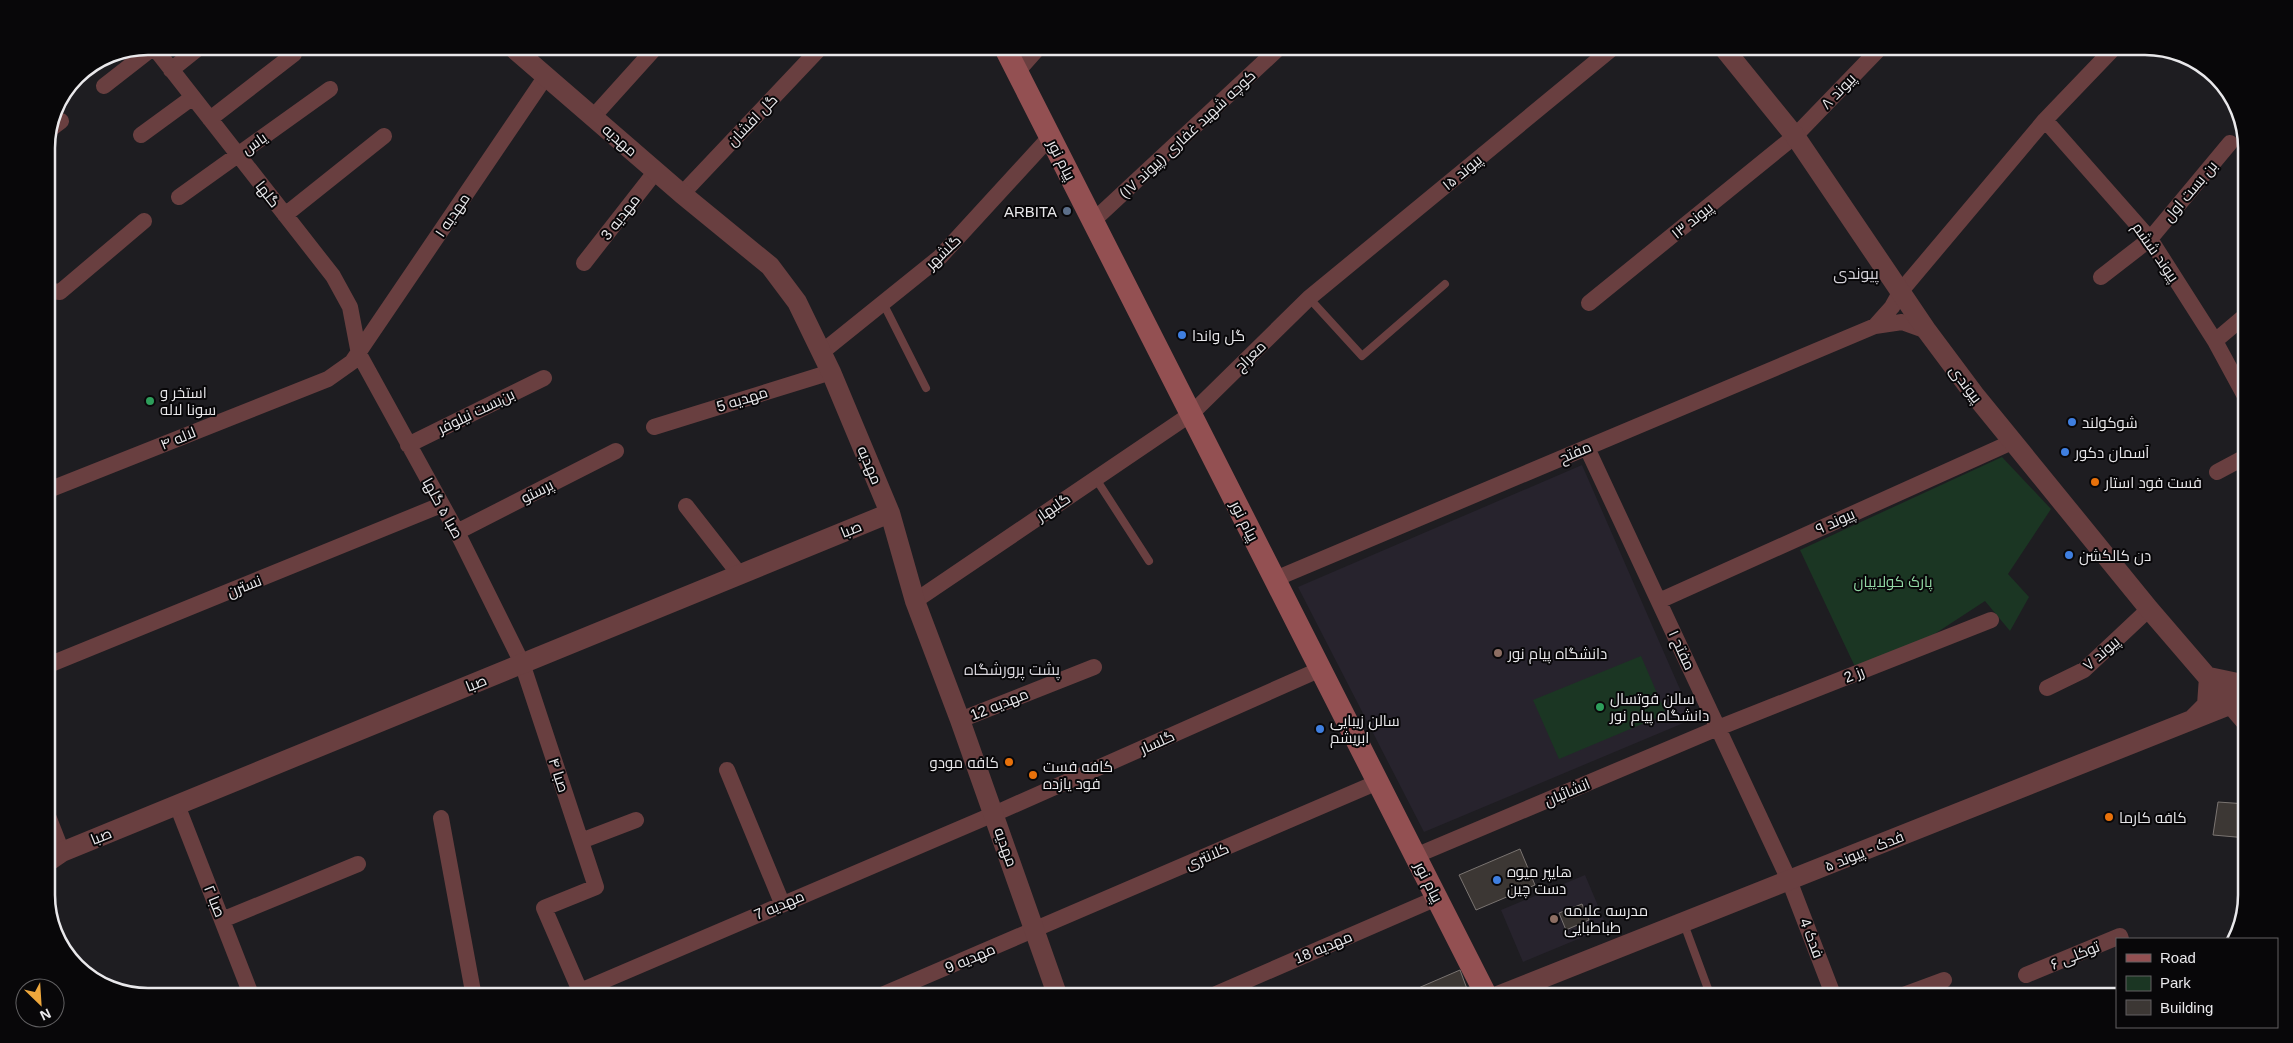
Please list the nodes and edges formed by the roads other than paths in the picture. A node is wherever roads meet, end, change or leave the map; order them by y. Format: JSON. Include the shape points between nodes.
{"nodes":[{"id":1,"x":143,"y":55,"type":"edge"},
{"id":2,"x":160,"y":55,"type":"edge"},
{"id":3,"x":190,"y":55,"type":"edge"},
{"id":4,"x":293,"y":55,"type":"edge"},
{"id":5,"x":522,"y":55,"type":"edge"},
{"id":6,"x":648,"y":55,"type":"edge"},
{"id":7,"x":813,"y":55,"type":"edge"},
{"id":8,"x":1008,"y":55,"type":"edge"},
{"id":9,"x":1032,"y":55,"type":"edge"},
{"id":10,"x":1271,"y":55,"type":"edge"},
{"id":11,"x":1604,"y":55,"type":"edge"},
{"id":12,"x":1729,"y":55,"type":"edge"},
{"id":13,"x":1873,"y":55,"type":"edge"},
{"id":14,"x":2107,"y":55,"type":"edge"},
{"id":15,"x":172,"y":70,"type":"junction"},
{"id":16,"x":1017,"y":72,"type":"junction"},
{"id":17,"x":546,"y":76,"type":"junction"},
{"id":18,"x":104,"y":86,"type":"dead end"},
{"id":19,"x":330,"y":89,"type":"dead end"},
{"id":20,"x":193,"y":97,"type":"junction"},
{"id":21,"x":593,"y":117,"type":"junction"},
{"id":22,"x":210,"y":120,"type":"junction"},
{"id":23,"x":2045,"y":120,"type":"junction"},
{"id":24,"x":141,"y":135,"type":"dead end"},
{"id":25,"x":384,"y":136,"type":"dead end"},
{"id":26,"x":1795,"y":136,"type":"junction"},
{"id":27,"x":1050,"y":137,"type":"junction"},
{"id":28,"x":2230,"y":144,"type":"dead end"},
{"id":29,"x":237,"y":154,"type":"junction"},
{"id":30,"x":656,"y":171,"type":"junction"},
{"id":31,"x":682,"y":194,"type":"junction"},
{"id":32,"x":179,"y":196,"type":"dead end"},
{"id":33,"x":285,"y":215,"type":"junction"},
{"id":34,"x":144,"y":221,"type":"dead end"},
{"id":35,"x":1093,"y":221,"type":"junction"},
{"id":36,"x":2150,"y":239,"type":"junction"},
{"id":37,"x":584,"y":263,"type":"dead end"},
{"id":38,"x":2101,"y":277,"type":"dead end"},
{"id":39,"x":1445,"y":284,"type":"dead end"},
{"id":40,"x":55,"y":290,"type":"edge"},
{"id":41,"x":1901,"y":291,"type":"junction"},
{"id":42,"x":1309,"y":298,"type":"junction"},
{"id":43,"x":883,"y":303,"type":"junction"},
{"id":44,"x":1589,"y":304,"type":"dead end"},
{"id":45,"x":2238,"y":322,"type":"edge"},
{"id":46,"x":1876,"y":326,"type":"junction"},
{"id":47,"x":1928,"y":331,"type":"junction"},
{"id":48,"x":2215,"y":341,"type":"junction"},
{"id":49,"x":822,"y":352,"type":"junction"},
{"id":50,"x":359,"y":354,"type":"junction"},
{"id":51,"x":831,"y":372,"type":"junction"},
{"id":52,"x":544,"y":378,"type":"dead end"},
{"id":53,"x":2238,"y":383,"type":"edge"},
{"id":54,"x":926,"y":388,"type":"dead end"},
{"id":55,"x":1191,"y":414,"type":"junction"},
{"id":56,"x":654,"y":427,"type":"dead end"},
{"id":57,"x":2012,"y":442,"type":"junction"},
{"id":58,"x":408,"y":445,"type":"junction"},
{"id":59,"x":1586,"y":448,"type":"junction"},
{"id":60,"x":616,"y":451,"type":"dead end"},
{"id":61,"x":2238,"y":461,"type":"edge"},
{"id":62,"x":2217,"y":472,"type":"dead end"},
{"id":63,"x":1096,"y":479,"type":"junction"},
{"id":64,"x":55,"y":487,"type":"edge"},
{"id":65,"x":441,"y":505,"type":"junction"},
{"id":66,"x":686,"y":506,"type":"dead end"},
{"id":67,"x":890,"y":514,"type":"junction"},
{"id":68,"x":457,"y":532,"type":"junction"},
{"id":69,"x":1150,"y":561,"type":"dead end"},
{"id":70,"x":740,"y":575,"type":"junction"},
{"id":71,"x":1275,"y":579,"type":"junction"},
{"id":72,"x":915,"y":601,"type":"junction"},
{"id":73,"x":1658,"y":601,"type":"junction"},
{"id":74,"x":2149,"y":610,"type":"junction"},
{"id":75,"x":1991,"y":620,"type":"dead end"},
{"id":76,"x":55,"y":662,"type":"edge"},
{"id":77,"x":522,"y":664,"type":"junction"},
{"id":78,"x":1094,"y":666,"type":"dead end"},
{"id":79,"x":1320,"y":669,"type":"junction"},
{"id":80,"x":2209,"y":678,"type":"junction"},
{"id":81,"x":2238,"y":683,"type":"edge"},
{"id":82,"x":2047,"y":688,"type":"dead end"},
{"id":83,"x":2238,"y":700,"type":"edge"},
{"id":84,"x":2238,"y":702,"type":"edge"},
{"id":85,"x":960,"y":720,"type":"junction"},
{"id":86,"x":2189,"y":722,"type":"junction"},
{"id":87,"x":1718,"y":728,"type":"junction"},
{"id":88,"x":727,"y":770,"type":"dead end"},
{"id":89,"x":1378,"y":782,"type":"junction"},
{"id":90,"x":177,"y":805,"type":"junction"},
{"id":91,"x":994,"y":814,"type":"junction"},
{"id":92,"x":442,"y":818,"type":"dead end"},
{"id":93,"x":636,"y":820,"type":"dead end"},
{"id":94,"x":581,"y":840,"type":"junction"},
{"id":95,"x":55,"y":855,"type":"edge"},
{"id":96,"x":1415,"y":856,"type":"junction"},
{"id":97,"x":358,"y":864,"type":"dead end"},
{"id":98,"x":1789,"y":880,"type":"junction"},
{"id":99,"x":1437,"y":898,"type":"junction"},
{"id":100,"x":782,"y":903,"type":"junction"},
{"id":101,"x":222,"y":920,"type":"junction"},
{"id":102,"x":1683,"y":922,"type":"junction"},
{"id":103,"x":1036,"y":930,"type":"junction"},
{"id":104,"x":2121,"y":938,"type":"edge"},
{"id":105,"x":2026,"y":975,"type":"dead end"},
{"id":106,"x":1944,"y":980,"type":"dead end"},
{"id":107,"x":248,"y":988,"type":"edge"},
{"id":108,"x":472,"y":988,"type":"edge"},
{"id":109,"x":571,"y":988,"type":"edge"},
{"id":110,"x":587,"y":988,"type":"edge"},
{"id":111,"x":898,"y":988,"type":"edge"},
{"id":112,"x":1055,"y":988,"type":"edge"},
{"id":113,"x":1230,"y":988,"type":"edge"},
{"id":114,"x":1482,"y":988,"type":"edge"},
{"id":115,"x":1518,"y":988,"type":"edge"},
{"id":116,"x":1708,"y":988,"type":"edge"},
{"id":117,"x":1831,"y":988,"type":"edge"},
{"id":118,"x":1922,"y":988,"type":"edge"}],
"edges":[{"from":1,"to":18,"type":"street"},
{"from":2,"to":15,"type":"street","name":"گلها"},
{"from":3,"to":15,"type":"street"},
{"from":4,"to":22,"type":"street"},
{"from":5,"to":17,"type":"street","name":"مهدیه"},
{"from":6,"to":21,"type":"street"},
{"from":7,"to":31,"type":"street","name":"گل افشان"},
{"from":8,"to":16,"type":"main road","name":"پیام نور"},
{"from":9,"to":16,"type":"street"},
{"from":10,"to":35,"type":"street","name":"کوچه شهید غفاری (پیوند ۱۷)"},
{"from":11,"to":42,"type":"street","name":"پیوند ۱۵"},
{"from":12,"to":26,"type":"street","name":"پیوندی"},
{"from":13,"to":26,"type":"street","name":"پیوند ۸"},
{"from":14,"to":23,"type":"street"},
{"from":15,"to":20,"type":"street","name":"گلها"},
{"from":16,"to":27,"type":"main road","name":"پیام نور"},
{"from":17,"to":21,"type":"street","name":"مهدیه"},
{"from":17,"to":50,"type":"street","name":"مهدیه ۱"},
{"from":19,"to":29,"type":"street","name":"یاس"},
{"from":20,"to":22,"type":"street","name":"گلها"},
{"from":20,"to":24,"type":"street"},
{"from":21,"to":30,"type":"street","name":"مهدیه"},
{"from":22,"to":29,"type":"street","name":"گلها"},
{"from":23,"to":36,"type":"street","name":"پیوند ششم"},
{"from":23,"to":41,"type":"street"},
{"from":25,"to":33,"type":"street"},
{"from":26,"to":41,"type":"street","name":"پیوندی"},
{"from":26,"to":44,"type":"street","name":"پیوند ۱۳"},
{"from":27,"to":35,"type":"main road","name":"پیام نور"},
{"from":27,"to":43,"type":"street","name":"گلشهر","via":[[940,257]]},
{"from":28,"to":36,"type":"street","name":"بن بست اول"},
{"from":29,"to":32,"type":"street","name":"یاس"},
{"from":29,"to":33,"type":"street","name":"گلها"},
{"from":30,"to":31,"type":"street","name":"مهدیه"},
{"from":30,"to":37,"type":"street","name":"مهدیه 3"},
{"from":31,"to":49,"type":"street","name":"مهدیه","via":[[770,266],[797,302]]},
{"from":33,"to":50,"type":"street","name":"گلها","via":[[337,284],[350,307]]},
{"from":34,"to":40,"type":"street","via":[[60,292]]},
{"from":35,"to":55,"type":"main road","name":"پیام نور"},
{"from":36,"to":38,"type":"street","name":"بن بست اول"},
{"from":36,"to":48,"type":"street","name":"پیوند ششم"},
{"from":39,"to":42,"type":"lane","via":[[1362,356]]},
{"from":41,"to":46,"type":"street"},
{"from":41,"to":47,"type":"street","name":"پیوندی"},
{"from":42,"to":55,"type":"street","name":"معراج"},
{"from":43,"to":49,"type":"street","name":"گلشهر"},
{"from":43,"to":54,"type":"lane"},
{"from":45,"to":48,"type":"street"},
{"from":46,"to":47,"type":"street","via":[[1902,322]]},
{"from":46,"to":59,"type":"street","name":"مفتح"},
{"from":47,"to":57,"type":"street","name":"پیوندی"},
{"from":48,"to":53,"type":"street","name":"پیوند ششم"},
{"from":49,"to":51,"type":"street","name":"مهدیه"},
{"from":50,"to":58,"type":"street","name":"صبا ۵ گلها"},
{"from":50,"to":64,"type":"street","name":"لاله ۴","via":[[328,378]]},
{"from":51,"to":56,"type":"street","name":"مهدیه 5"},
{"from":51,"to":67,"type":"street","name":"مهدیه"},
{"from":52,"to":58,"type":"street","name":"بن‌بست نیلوفر"},
{"from":55,"to":63,"type":"street","name":"گلبهار"},
{"from":55,"to":71,"type":"main road","name":"پیام نور"},
{"from":57,"to":73,"type":"street","name":"پیوند ۹"},
{"from":57,"to":74,"type":"street","name":"پیوندی"},
{"from":58,"to":65,"type":"street","name":"صبا ۵ گلها"},
{"from":59,"to":71,"type":"street","name":"مفتح"},
{"from":59,"to":73,"type":"street","name":"مفتح ۱"},
{"from":60,"to":68,"type":"street","name":"پرستو"},
{"from":61,"to":62,"type":"street"},
{"from":63,"to":69,"type":"lane"},
{"from":63,"to":72,"type":"street","name":"گلبهار"},
{"from":65,"to":68,"type":"street","name":"صبا ۵ گلها"},
{"from":65,"to":76,"type":"street","name":"نسترن"},
{"from":66,"to":70,"type":"street"},
{"from":67,"to":70,"type":"street","name":"صبا"},
{"from":67,"to":72,"type":"street","name":"مهدیه"},
{"from":68,"to":77,"type":"street","name":"صبا ۵ گلها"},
{"from":70,"to":77,"type":"street","name":"صبا"},
{"from":71,"to":79,"type":"main road","name":"پیام نور"},
{"from":72,"to":85,"type":"street","name":"مهدیه"},
{"from":73,"to":87,"type":"street","name":"مفتح ۱"},
{"from":74,"to":80,"type":"street","name":"پیوندی"},
{"from":74,"to":82,"type":"street","name":"پیوند ۷","via":[[2084,670]]},
{"from":75,"to":87,"type":"street","name":"رز 2"},
{"from":77,"to":90,"type":"street","name":"صبا"},
{"from":77,"to":94,"type":"street","name":"صبا ۴"},
{"from":78,"to":85,"type":"street","name":"مهدیه 12"},
{"from":79,"to":89,"type":"main road","name":"پیام نور"},
{"from":79,"to":91,"type":"street","name":"گلسار"},
{"from":80,"to":81,"type":"street"},
{"from":80,"to":83,"type":"street","name":"پیوندی"},
{"from":80,"to":86,"type":"street","via":[[2206,705]]},
{"from":84,"to":86,"type":"street","name":"فدک - پیوند ۵"},
{"from":85,"to":91,"type":"street","name":"مهدیه"},
{"from":86,"to":98,"type":"street","name":"فدک - پیوند ۵"},
{"from":87,"to":96,"type":"street","name":"انشائیان"},
{"from":87,"to":98,"type":"street","name":"مفتح ۱"},
{"from":88,"to":100,"type":"street"},
{"from":89,"to":96,"type":"main road","name":"پیام نور"},
{"from":89,"to":103,"type":"street","name":"کلانتری"},
{"from":90,"to":95,"type":"street","name":"صبا"},
{"from":90,"to":101,"type":"street","name":"صبا ۲"},
{"from":91,"to":100,"type":"street","name":"مهدیه 7"},
{"from":91,"to":103,"type":"street","name":"مهدیه"},
{"from":92,"to":108,"type":"street"},
{"from":93,"to":94,"type":"street"},
{"from":94,"to":109,"type":"street","name":"صبا ۴","via":[[596,886],[544,908]]},
{"from":96,"to":99,"type":"main road","name":"پیام نور"},
{"from":97,"to":101,"type":"street"},
{"from":98,"to":102,"type":"street","name":"فدک - پیوند ۵"},
{"from":98,"to":117,"type":"street","name":"فدک 4"},
{"from":99,"to":113,"type":"street","name":"مهدیه 18"},
{"from":99,"to":114,"type":"main road","name":"پیام نور"},
{"from":100,"to":110,"type":"street","name":"مهدیه 7"},
{"from":101,"to":107,"type":"street","name":"صبا ۲"},
{"from":102,"to":115,"type":"street","name":"فدک - پیوند ۵"},
{"from":102,"to":116,"type":"lane"},
{"from":103,"to":111,"type":"street","name":"مهدیه 9"},
{"from":103,"to":112,"type":"street","name":"مهدیه"},
{"from":104,"to":105,"type":"street","name":"توکلی ۶"},
{"from":106,"to":118,"type":"street"}]}
